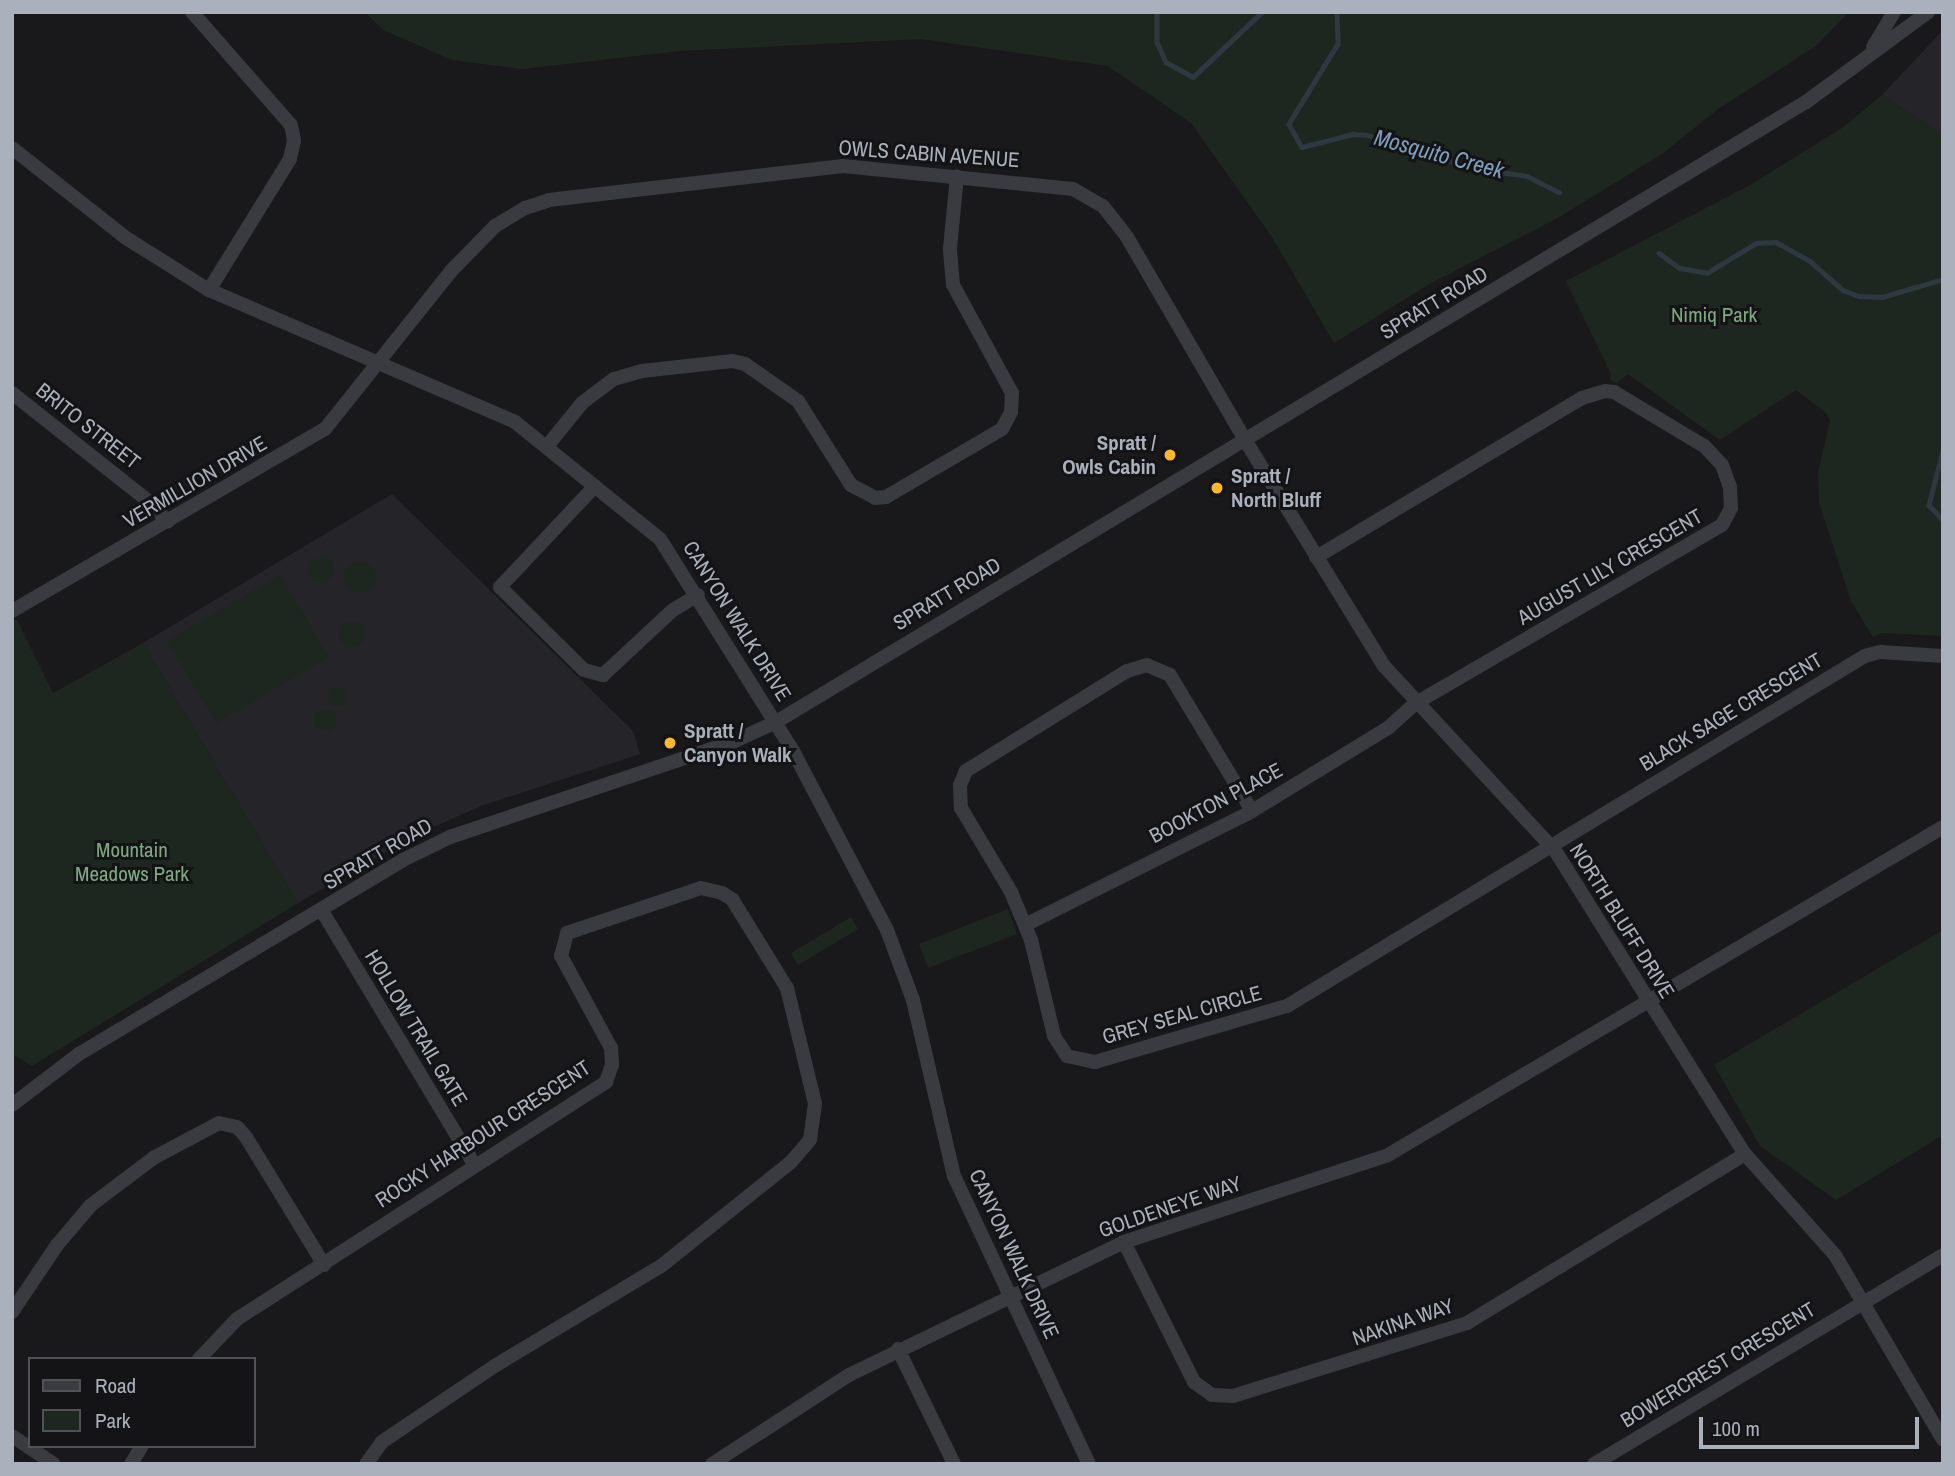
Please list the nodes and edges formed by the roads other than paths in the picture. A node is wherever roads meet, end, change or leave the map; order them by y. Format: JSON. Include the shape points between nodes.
{"nodes":[{"id":1,"x":192,"y":12,"type":"edge"},
{"id":2,"x":1894,"y":12,"type":"edge"},
{"id":3,"x":1928,"y":12,"type":"edge"},
{"id":4,"x":1871,"y":51,"type":"junction"},
{"id":5,"x":12,"y":148,"type":"edge"},
{"id":6,"x":957,"y":176,"type":"junction"},
{"id":7,"x":209,"y":290,"type":"junction"},
{"id":8,"x":376,"y":363,"type":"junction"},
{"id":9,"x":12,"y":393,"type":"edge"},
{"id":10,"x":1245,"y":440,"type":"junction"},
{"id":11,"x":548,"y":445,"type":"junction"},
{"id":12,"x":595,"y":486,"type":"junction"},
{"id":13,"x":168,"y":522,"type":"junction"},
{"id":14,"x":1316,"y":556,"type":"junction"},
{"id":15,"x":698,"y":595,"type":"junction"},
{"id":16,"x":12,"y":611,"type":"edge"},
{"id":17,"x":1943,"y":656,"type":"edge"},
{"id":18,"x":1416,"y":703,"type":"junction"},
{"id":19,"x":776,"y":722,"type":"junction"},
{"id":20,"x":1252,"y":811,"type":"junction"},
{"id":21,"x":1943,"y":827,"type":"edge"},
{"id":22,"x":1551,"y":845,"type":"junction"},
{"id":23,"x":322,"y":911,"type":"junction"},
{"id":24,"x":1025,"y":925,"type":"junction"},
{"id":25,"x":1648,"y":1003,"type":"junction"},
{"id":26,"x":12,"y":1105,"type":"edge"},
{"id":27,"x":1745,"y":1154,"type":"junction"},
{"id":28,"x":475,"y":1166,"type":"junction"},
{"id":29,"x":1124,"y":1242,"type":"junction"},
{"id":30,"x":1943,"y":1255,"type":"edge"},
{"id":31,"x":324,"y":1265,"type":"junction"},
{"id":32,"x":1009,"y":1296,"type":"junction"},
{"id":33,"x":1863,"y":1302,"type":"junction"},
{"id":34,"x":12,"y":1312,"type":"edge"},
{"id":35,"x":898,"y":1349,"type":"junction"},
{"id":36,"x":201,"y":1357,"type":"edge"},
{"id":37,"x":12,"y":1436,"type":"edge"},
{"id":38,"x":1943,"y":1440,"type":"edge"},
{"id":39,"x":28,"y":1447,"type":"edge"},
{"id":40,"x":30,"y":1448,"type":"edge"},
{"id":41,"x":141,"y":1448,"type":"edge"},
{"id":42,"x":54,"y":1464,"type":"edge"},
{"id":43,"x":131,"y":1464,"type":"edge"},
{"id":44,"x":366,"y":1464,"type":"edge"},
{"id":45,"x":712,"y":1464,"type":"edge"},
{"id":46,"x":954,"y":1464,"type":"edge"},
{"id":47,"x":1089,"y":1464,"type":"edge"},
{"id":48,"x":1594,"y":1464,"type":"edge"}],
"edges":[{"from":1,"to":7,"type":"street","via":[[291,125],[294,141],[290,159]]},
{"from":2,"to":4,"type":"street","name":"SPRATT ROAD"},
{"from":3,"to":4,"type":"street","name":"SPRATT ROAD"},
{"from":4,"to":10,"type":"street","name":"SPRATT ROAD","via":[[1807,102]]},
{"from":5,"to":7,"type":"street","name":"CANYON WALK DRIVE","via":[[126,238]]},
{"from":6,"to":8,"type":"street","name":"OWLS CABIN AVENUE","via":[[843,166],[550,200],[525,208],[495,226]]},
{"from":6,"to":10,"type":"street","name":"OWLS CABIN AVENUE","via":[[1060,186],[1103,206],[1127,237]]},
{"from":6,"to":11,"type":"street","via":[[950,248],[953,285],[1012,393],[1011,412],[1002,429],[886,497],[875,498],[851,485],[798,401],[745,364],[732,361],[642,371],[614,379],[582,402]]},
{"from":7,"to":8,"type":"street","name":"CANYON WALK DRIVE"},
{"from":8,"to":11,"type":"street","name":"CANYON WALK DRIVE","via":[[486,407]]},
{"from":8,"to":13,"type":"street","name":"VERMILLION DRIVE","via":[[325,429]]},
{"from":9,"to":13,"type":"street","name":"BRITO STREET","via":[[151,503]]},
{"from":10,"to":14,"type":"street","name":"NORTH BLUFF DRIVE"},
{"from":10,"to":19,"type":"street","name":"SPRATT ROAD"},
{"from":11,"to":12,"type":"street","name":"CANYON WALK DRIVE"},
{"from":12,"to":15,"type":"street","name":"CANYON WALK DRIVE","via":[[660,539]]},
{"from":12,"to":15,"type":"street","via":[[500,587],[584,670],[603,675],[673,610]]},
{"from":13,"to":16,"type":"street","name":"VERMILLION DRIVE"},
{"from":14,"to":18,"type":"street","name":"NORTH BLUFF DRIVE","via":[[1384,666]]},
{"from":14,"to":18,"type":"street","name":"AUGUST LILY CRESCENT","via":[[1595,393],[1614,392],[1704,446],[1722,465],[1731,498],[1722,526]]},
{"from":15,"to":19,"type":"street","name":"CANYON WALK DRIVE"},
{"from":17,"to":22,"type":"street","name":"BLACK SAGE CRESCENT","via":[[1880,652],[1865,656]]},
{"from":18,"to":20,"type":"street","name":"BOOKTON PLACE","via":[[1388,728]]},
{"from":18,"to":22,"type":"street","name":"NORTH BLUFF DRIVE"},
{"from":19,"to":23,"type":"street","name":"SPRATT ROAD","via":[[723,745],[450,837],[403,860]]},
{"from":19,"to":32,"type":"street","name":"CANYON WALK DRIVE","via":[[902,962],[954,1176]]},
{"from":20,"to":24,"type":"street","name":"BOOKTON PLACE"},
{"from":20,"to":24,"type":"street","name":"GREY SEAL CIRCLE","via":[[1170,675],[1147,665],[1127,671],[971,765],[960,785],[961,808],[1011,892]]},
{"from":21,"to":25,"type":"street"},
{"from":22,"to":24,"type":"street","name":"GREY SEAL CIRCLE","via":[[1287,1006],[1095,1062],[1075,1060],[1058,1045]]},
{"from":22,"to":25,"type":"street","name":"NORTH BLUFF DRIVE"},
{"from":23,"to":26,"type":"street","name":"SPRATT ROAD","via":[[79,1054]]},
{"from":23,"to":28,"type":"street","name":"HOLLOW TRAIL GATE"},
{"from":25,"to":27,"type":"street","name":"NORTH BLUFF DRIVE"},
{"from":25,"to":29,"type":"street","name":"GOLDENEYE WAY","via":[[1380,1159]]},
{"from":27,"to":29,"type":"street","name":"NAKINA WAY","via":[[1467,1323],[1233,1396],[1212,1395],[1194,1382]]},
{"from":27,"to":33,"type":"street","name":"NORTH BLUFF DRIVE","via":[[1825,1240]]},
{"from":28,"to":31,"type":"street","name":"ROCKY HARBOUR CRESCENT"},
{"from":28,"to":44,"type":"street","name":"ROCKY HARBOUR CRESCENT","via":[[555,1118],[606,1082],[611,1073],[611,1048],[561,956],[562,937],[701,888],[732,899],[787,988],[815,1104],[810,1140],[791,1162],[661,1266],[496,1365],[382,1442]]},
{"from":29,"to":32,"type":"street","name":"GOLDENEYE WAY"},
{"from":30,"to":33,"type":"street","name":"BOWERCREST CRESCENT"},
{"from":31,"to":34,"type":"street","via":[[246,1137],[237,1127],[219,1123],[155,1157],[91,1205],[50,1254]]},
{"from":31,"to":36,"type":"street","name":"ROCKY HARBOUR CRESCENT","via":[[237,1319]]},
{"from":32,"to":35,"type":"street","name":"GOLDENEYE WAY"},
{"from":32,"to":47,"type":"street","name":"CANYON WALK DRIVE"},
{"from":33,"to":38,"type":"street","name":"NORTH BLUFF DRIVE"},
{"from":33,"to":48,"type":"street","name":"BOWERCREST CRESCENT"},
{"from":35,"to":45,"type":"street","name":"GOLDENEYE WAY","via":[[811,1397]]},
{"from":35,"to":46,"type":"street"},
{"from":37,"to":39,"type":"street"},
{"from":40,"to":42,"type":"street"},
{"from":41,"to":43,"type":"street"}]}
